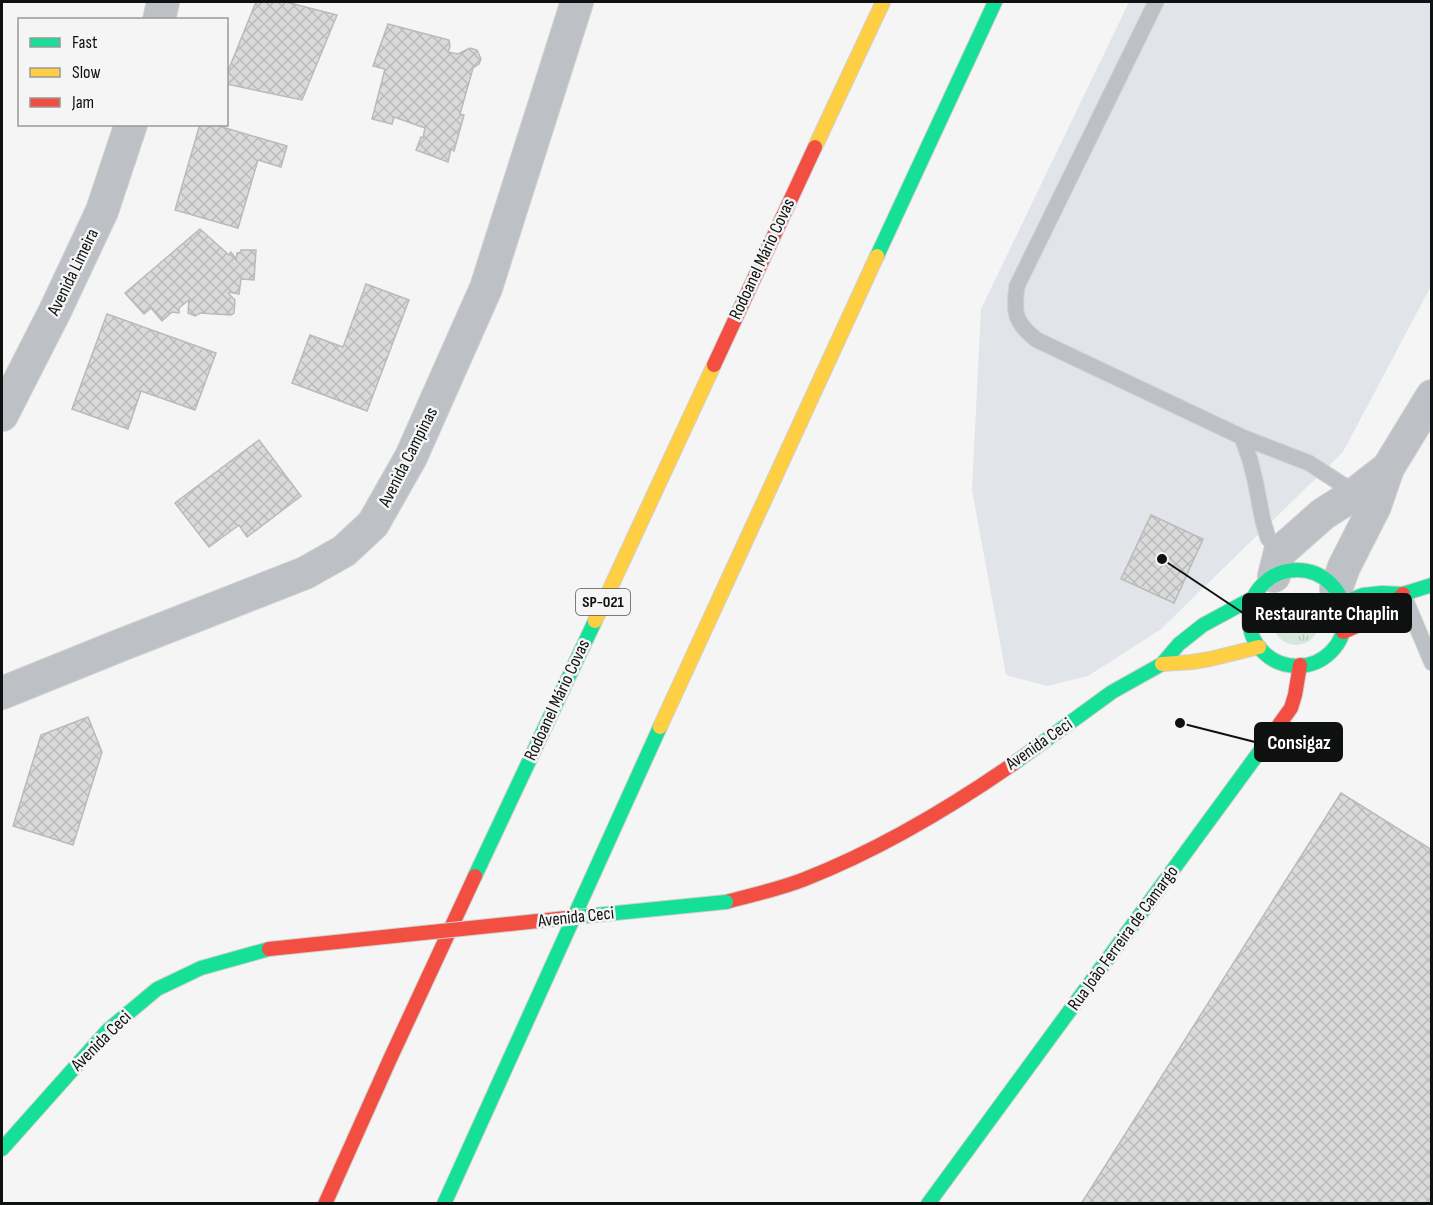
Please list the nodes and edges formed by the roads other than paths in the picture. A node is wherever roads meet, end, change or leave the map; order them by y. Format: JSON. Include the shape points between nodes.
{"nodes":[{"id":1,"x":163,"y":2,"type":"edge"},
{"id":2,"x":577,"y":2,"type":"edge"},
{"id":3,"x":883,"y":2,"type":"edge"},
{"id":4,"x":995,"y":2,"type":"edge"},
{"id":5,"x":1156,"y":2,"type":"edge"},
{"id":6,"x":159,"y":18,"type":"edge"},
{"id":7,"x":131,"y":126,"type":"edge"},
{"id":8,"x":1431,"y":396,"type":"edge"},
{"id":9,"x":2,"y":415,"type":"edge"},
{"id":10,"x":1242,"y":437,"type":"junction"},
{"id":11,"x":1365,"y":499,"type":"junction"},
{"id":12,"x":1269,"y":575,"type":"junction"},
{"id":13,"x":1431,"y":585,"type":"edge"},
{"id":14,"x":1403,"y":594,"type":"junction"},
{"id":15,"x":1339,"y":596,"type":"junction"},
{"id":16,"x":1343,"y":632,"type":"junction"},
{"id":17,"x":1259,"y":647,"type":"junction"},
{"id":18,"x":1431,"y":663,"type":"edge"},
{"id":19,"x":1162,"y":664,"type":"junction"},
{"id":20,"x":1300,"y":665,"type":"junction"},
{"id":21,"x":2,"y":693,"type":"edge"},
{"id":22,"x":2,"y":1149,"type":"edge"},
{"id":23,"x":325,"y":1203,"type":"edge"},
{"id":24,"x":444,"y":1203,"type":"edge"},
{"id":25,"x":928,"y":1203,"type":"edge"}],
"edges":[{"from":1,"to":6,"type":"street"},
{"from":2,"to":21,"type":"street","name":"Avenida Campinas","via":[[486,288],[411,457],[373,524],[344,550],[305,573]]},
{"from":3,"to":23,"type":"main road","name":"Rodoanel Mário Covas","number":"SP-021"},
{"from":4,"to":24,"type":"main road"},
{"from":5,"to":10,"type":"lane","via":[[1017,286],[1016,313],[1023,329],[1037,340]]},
{"from":7,"to":9,"type":"street","name":"Avenida Limeira","via":[[102,211]]},
{"from":8,"to":11,"type":"street","name":"Avenida Ceci"},
{"from":10,"to":11,"type":"lane","via":[[1310,463]]},
{"from":10,"to":12,"type":"lane","via":[[1268,538]]},
{"from":11,"to":12,"type":"street","name":"Avenida Ceci","via":[[1323,514]]},
{"from":11,"to":15,"type":"street","name":"Avenida Ceci"},
{"from":12,"to":15,"type":"main road","via":[[1301,570],[1314,573],[1326,579]]},
{"from":12,"to":17,"type":"main road","via":[[1250,610],[1252,635]]},
{"from":12,"to":19,"type":"main road","name":"Avenida Ceci","via":[[1179,644]]},
{"from":13,"to":14,"type":"main road"},
{"from":14,"to":15,"type":"main road"},
{"from":14,"to":16,"type":"main road","via":[[1386,611]]},
{"from":14,"to":18,"type":"lane"},
{"from":15,"to":16,"type":"main road","via":[[1345,618]]},
{"from":16,"to":20,"type":"main road","via":[[1322,659]]},
{"from":17,"to":19,"type":"main road","name":"Avenida Ceci","via":[[1210,659]]},
{"from":17,"to":20,"type":"main road","via":[[1277,661]]},
{"from":19,"to":22,"type":"main road","name":"Avenida Ceci","bridge":true,"via":[[1112,692],[1009,766],[933,814],[859,856],[802,880],[726,902],[269,948],[201,968],[158,989],[108,1030]]},
{"from":20,"to":25,"type":"main road","name":"Rua João Ferreira de Camargo","via":[[1291,708]]}]}
